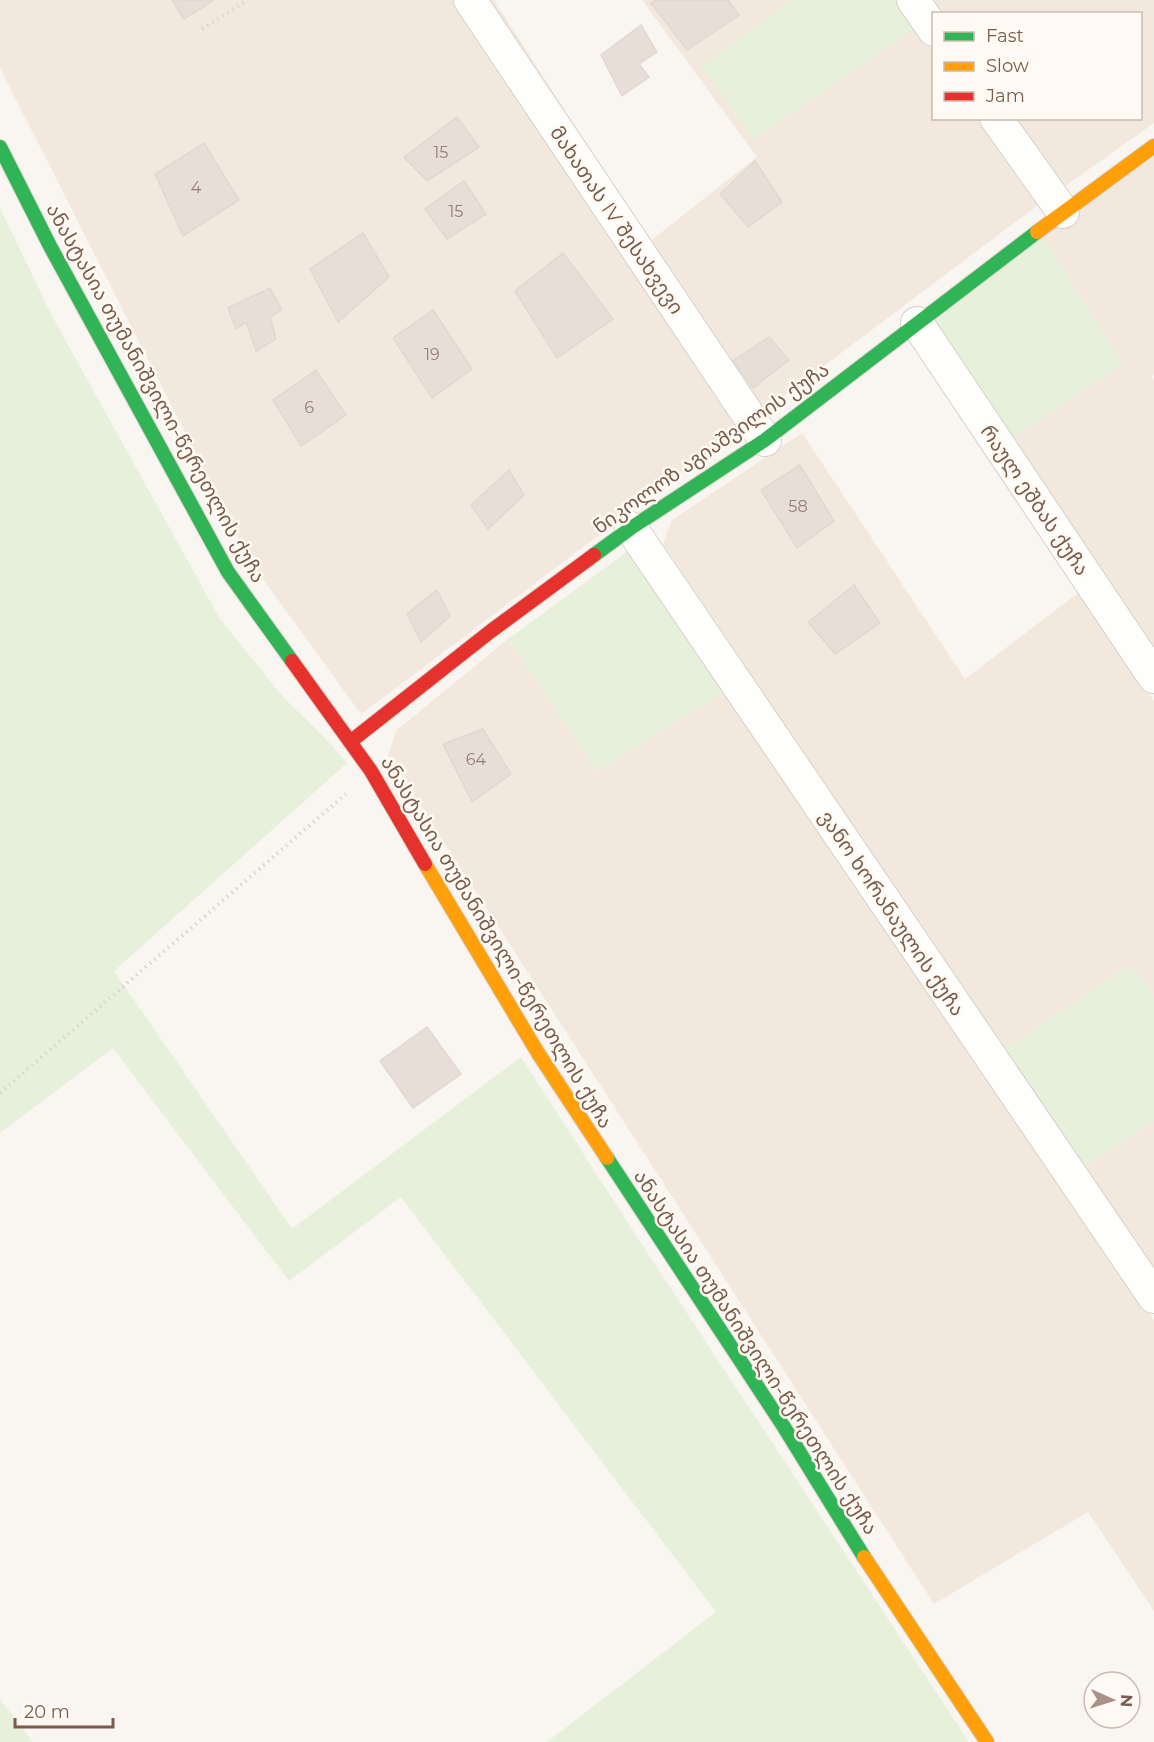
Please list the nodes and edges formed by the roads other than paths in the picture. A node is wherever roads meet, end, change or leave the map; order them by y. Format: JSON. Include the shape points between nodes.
{"nodes":[{"id":1,"x":470,"y":0,"type":"edge"},
{"id":2,"x":913,"y":0,"type":"edge"},
{"id":3,"x":932,"y":28,"type":"edge"},
{"id":4,"x":997,"y":120,"type":"edge"},
{"id":5,"x":1154,"y":146,"type":"edge"},
{"id":6,"x":0,"y":147,"type":"edge"},
{"id":7,"x":1063,"y":212,"type":"junction"},
{"id":8,"x":917,"y":323,"type":"junction"},
{"id":9,"x":765,"y":440,"type":"junction"},
{"id":10,"x":631,"y":528,"type":"junction"},
{"id":11,"x":1154,"y":677,"type":"edge"},
{"id":12,"x":350,"y":742,"type":"junction"},
{"id":13,"x":1154,"y":1297,"type":"edge"},
{"id":14,"x":987,"y":1742,"type":"edge"}],
"edges":[{"from":1,"to":9,"type":"street","name":"მახათას IV შესახვევი"},
{"from":2,"to":3,"type":"street"},
{"from":4,"to":7,"type":"street"},
{"from":5,"to":7,"type":"street","name":"ნიკოლოზ აგიაშვილის ქუჩა"},
{"from":6,"to":12,"type":"street","name":"ანასტასია თუმანიშვილი-წერეთლის ქუჩა","via":[[228,572]]},
{"from":7,"to":8,"type":"street","name":"ნიკოლოზ აგიაშვილის ქუჩა"},
{"from":8,"to":9,"type":"street","name":"ნიკოლოზ აგიაშვილის ქუჩა"},
{"from":8,"to":11,"type":"street","name":"რაულ ეშბას ქუჩა"},
{"from":9,"to":10,"type":"street","name":"ნიკოლოზ აგიაშვილის ქუჩა"},
{"from":10,"to":12,"type":"street","name":"ნიკოლოზ აგიაშვილის ქუჩა"},
{"from":10,"to":13,"type":"street","name":"ვანო ხორანაულის ქუჩა"},
{"from":12,"to":14,"type":"street","name":"ანასტასია თუმანიშვილი-წერეთლის ქუჩა","via":[[538,1053]]}]}
